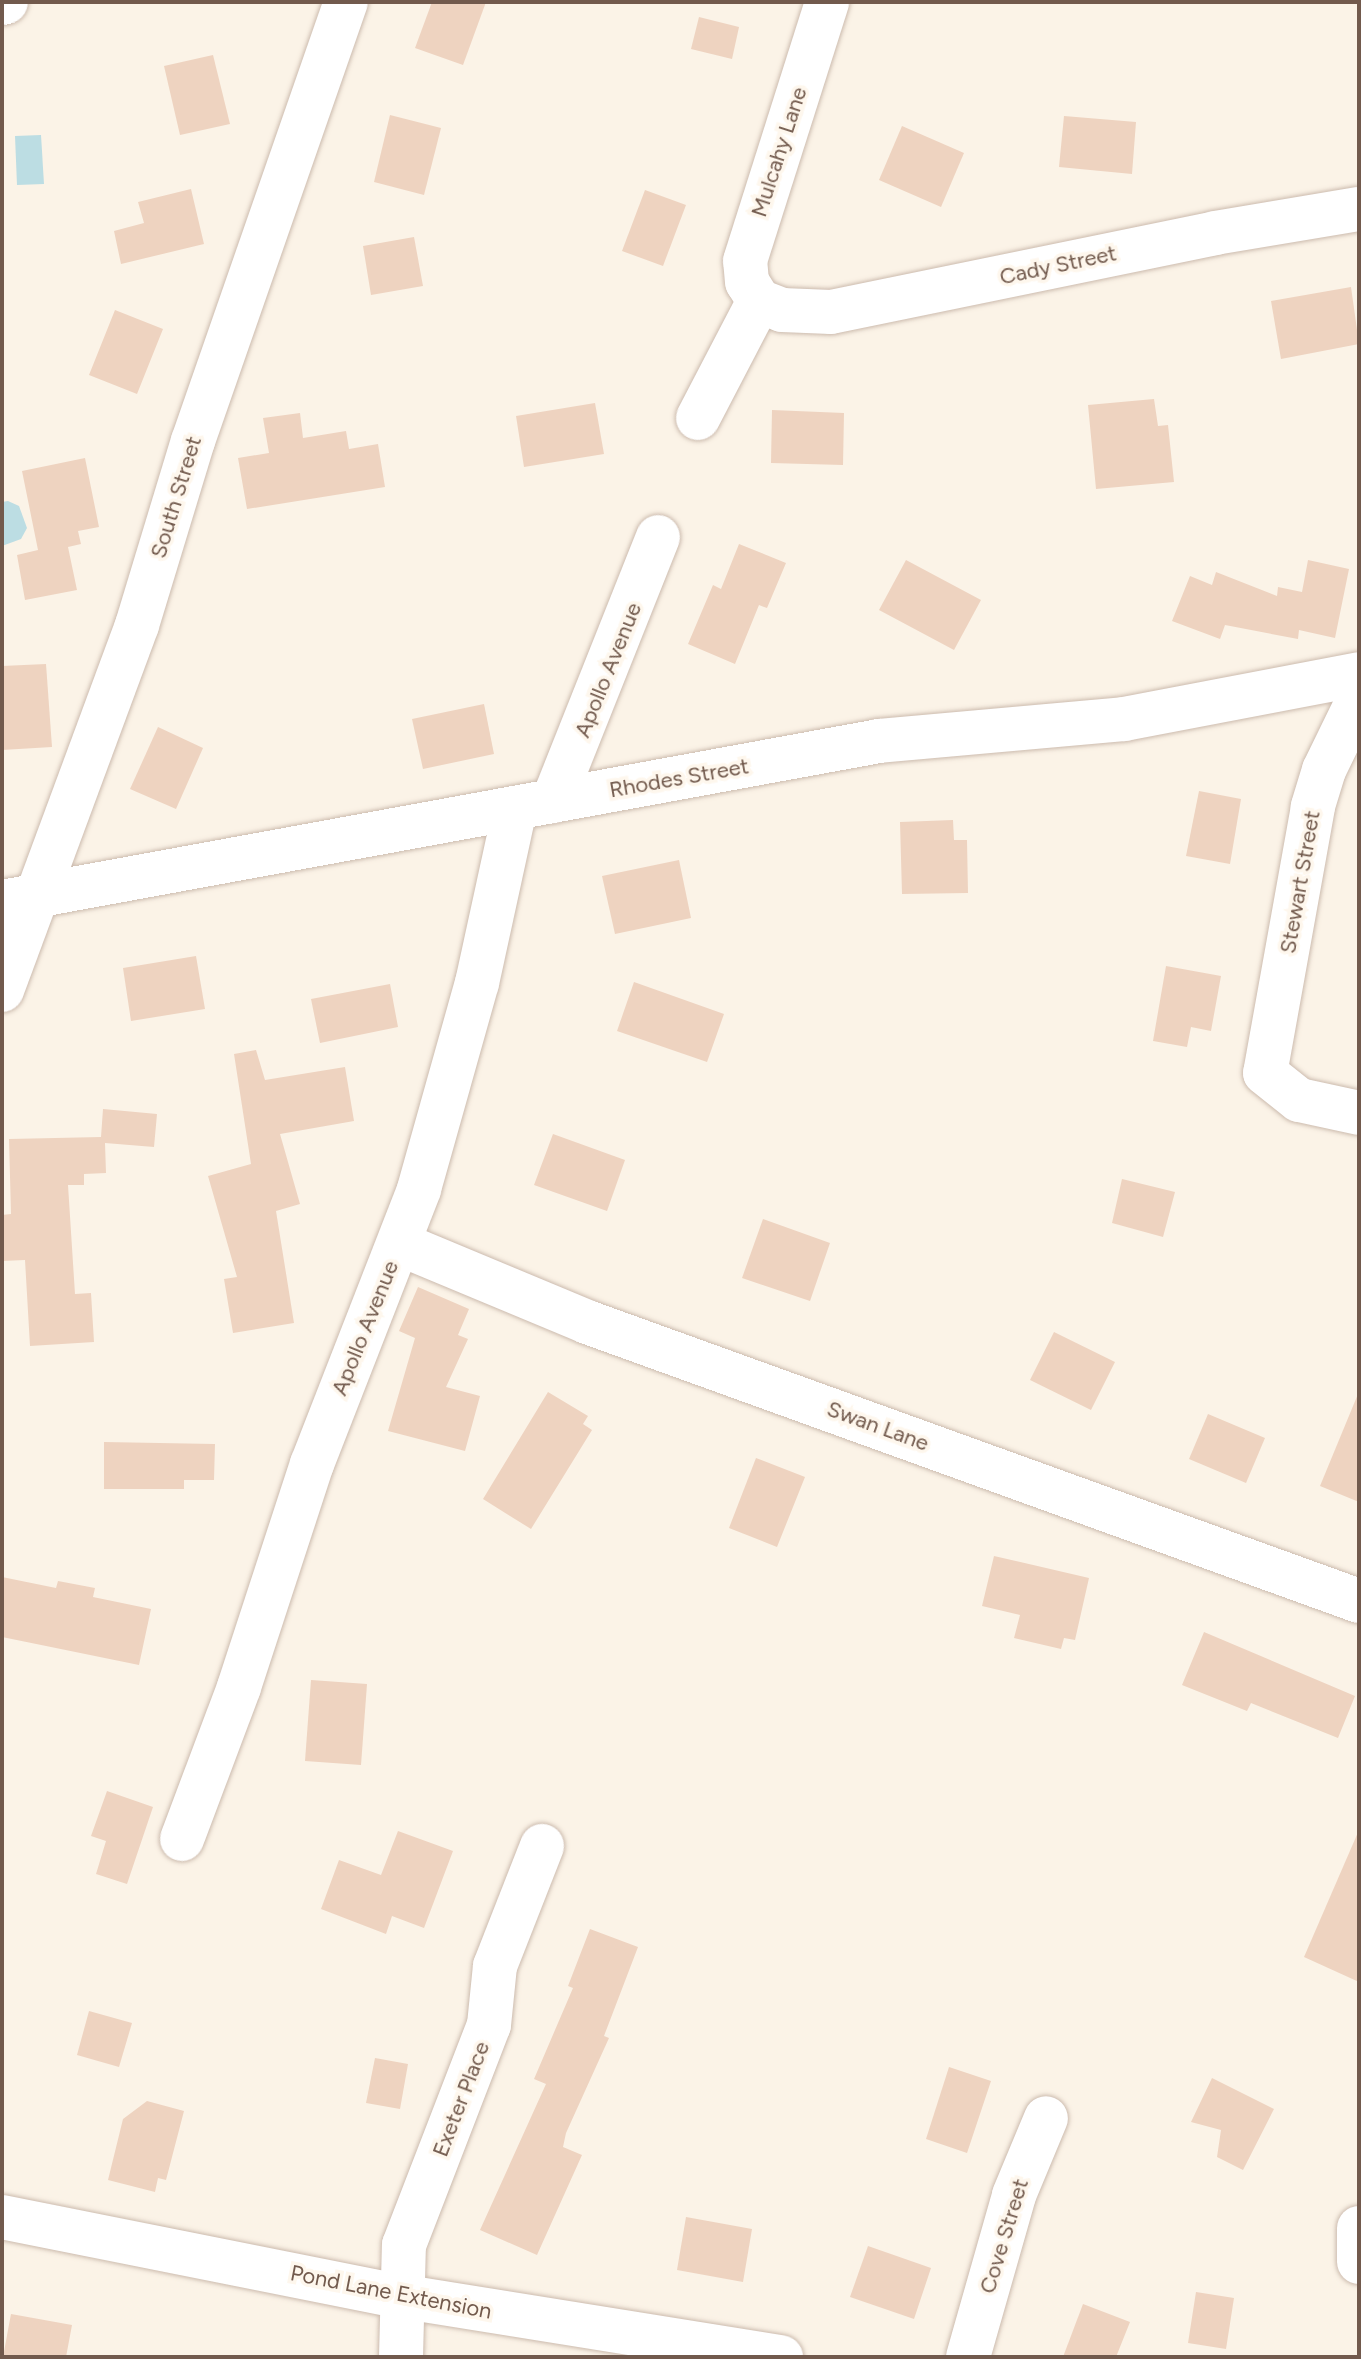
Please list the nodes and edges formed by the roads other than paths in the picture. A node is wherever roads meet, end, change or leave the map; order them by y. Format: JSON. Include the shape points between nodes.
{"nodes":[{"id":1,"x":346,"y":2,"type":"edge"},
{"id":2,"x":827,"y":2,"type":"edge"},
{"id":3,"x":1359,"y":209,"type":"edge"},
{"id":4,"x":759,"y":301,"type":"junction"},
{"id":5,"x":698,"y":418,"type":"dead end"},
{"id":6,"x":658,"y":537,"type":"dead end"},
{"id":7,"x":1359,"y":674,"type":"edge"},
{"id":8,"x":1359,"y":698,"type":"edge"},
{"id":9,"x":534,"y":804,"type":"junction"},
{"id":10,"x":18,"y":899,"type":"edge"},
{"id":11,"x":2,"y":990,"type":"edge"},
{"id":12,"x":1359,"y":1113,"type":"edge"},
{"id":13,"x":400,"y":1244,"type":"junction"},
{"id":14,"x":1359,"y":1601,"type":"edge"},
{"id":15,"x":182,"y":1839,"type":"dead end"},
{"id":16,"x":542,"y":1846,"type":"dead end"},
{"id":17,"x":1046,"y":2118,"type":"dead end"},
{"id":18,"x":2,"y":2217,"type":"edge"},
{"id":19,"x":1359,"y":2228,"type":"edge"},
{"id":20,"x":1359,"y":2262,"type":"edge"},
{"id":21,"x":399,"y":2296,"type":"junction"},
{"id":22,"x":401,"y":2357,"type":"edge"},
{"id":23,"x":781,"y":2357,"type":"edge"},
{"id":24,"x":968,"y":2357,"type":"edge"}],
"edges":[{"from":1,"to":10,"type":"street","name":"South Street","via":[[193,441],[137,625]]},
{"from":2,"to":4,"type":"street","name":"Mulcahy Lane","via":[[745,261],[747,282]]},
{"from":3,"to":4,"type":"street","name":"Cady Street","via":[[1215,233],[831,312],[782,310]]},
{"from":4,"to":5,"type":"street"},
{"from":6,"to":9,"type":"street","name":"Apollo Avenue","via":[[616,655]]},
{"from":7,"to":9,"type":"street","name":"Rhodes Street","via":[[1124,719],[879,741]]},
{"from":8,"to":12,"type":"street","name":"Stewart Street","via":[[1324,770],[1313,807],[1265,1073],[1299,1100]]},
{"from":9,"to":10,"type":"street","name":"Rhodes Street"},
{"from":9,"to":13,"type":"street","name":"Apollo Avenue"},
{"from":10,"to":11,"type":"street","name":"South Street"},
{"from":13,"to":14,"type":"street","name":"Swan Lane","via":[[587,1322]]},
{"from":13,"to":15,"type":"street","name":"Apollo Avenue","via":[[312,1464],[239,1687]]},
{"from":16,"to":21,"type":"street","name":"Exeter Place","via":[[501,1944],[495,2000],[481,2049],[404,2245]]},
{"from":17,"to":24,"type":"street","name":"Cove Street","via":[[1014,2195]]},
{"from":18,"to":21,"type":"street","name":"Pond Lane Extension"},
{"from":19,"to":20,"type":"street"},
{"from":21,"to":22,"type":"street","name":"Exeter Place"},
{"from":21,"to":23,"type":"street","name":"Pond Lane Extension"}]}
